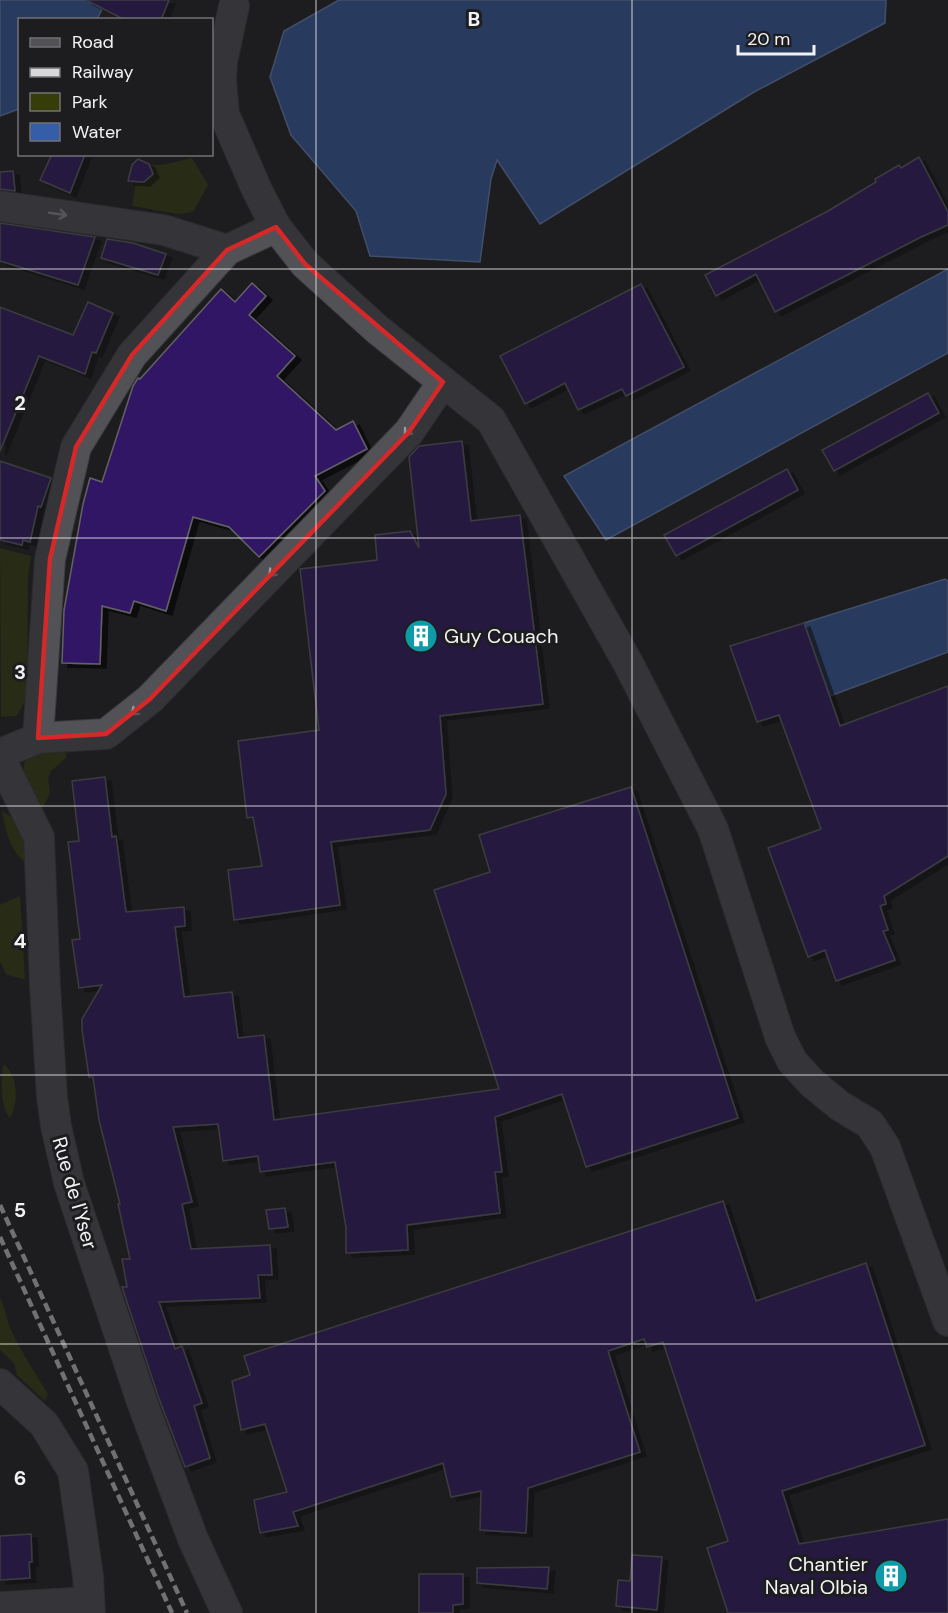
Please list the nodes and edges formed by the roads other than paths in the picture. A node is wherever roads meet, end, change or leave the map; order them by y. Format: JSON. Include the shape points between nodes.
{"nodes":[{"id":1,"x":237,"y":2,"type":"edge"},
{"id":2,"x":0,"y":207,"type":"edge"},
{"id":3,"x":276,"y":227,"type":"junction"},
{"id":4,"x":227,"y":250,"type":"junction"},
{"id":5,"x":443,"y":382,"type":"junction"},
{"id":6,"x":38,"y":738,"type":"junction"},
{"id":7,"x":0,"y":756,"type":"edge"},
{"id":8,"x":948,"y":1321,"type":"edge"},
{"id":9,"x":0,"y":1384,"type":"edge"},
{"id":10,"x":0,"y":1607,"type":"edge"},
{"id":11,"x":89,"y":1608,"type":"edge"},
{"id":12,"x":227,"y":1613,"type":"edge"}],
"edges":[{"from":1,"to":3,"type":"street","via":[[221,71],[224,114]]},
{"from":2,"to":4,"type":"street","one_way":true,"via":[[164,230]]},
{"from":3,"to":4,"type":"street"},
{"from":3,"to":5,"type":"street","via":[[305,264]]},
{"from":4,"to":6,"type":"street","via":[[132,355],[76,447],[50,559]]},
{"from":5,"to":6,"type":"street","one_way":true,"via":[[409,432],[150,699],[106,734]]},
{"from":5,"to":8,"type":"street","via":[[491,420],[628,663],[713,829],[780,1037],[792,1060],[812,1083],[870,1124],[885,1147]]},
{"from":6,"to":7,"type":"street"},
{"from":7,"to":12,"type":"street","name":"Rue de l'Yser","via":[[39,837],[52,1097],[69,1183],[142,1402],[193,1539]]},
{"from":9,"to":11,"type":"street","via":[[44,1424],[73,1471]]},
{"from":10,"to":11,"type":"street"}]}
